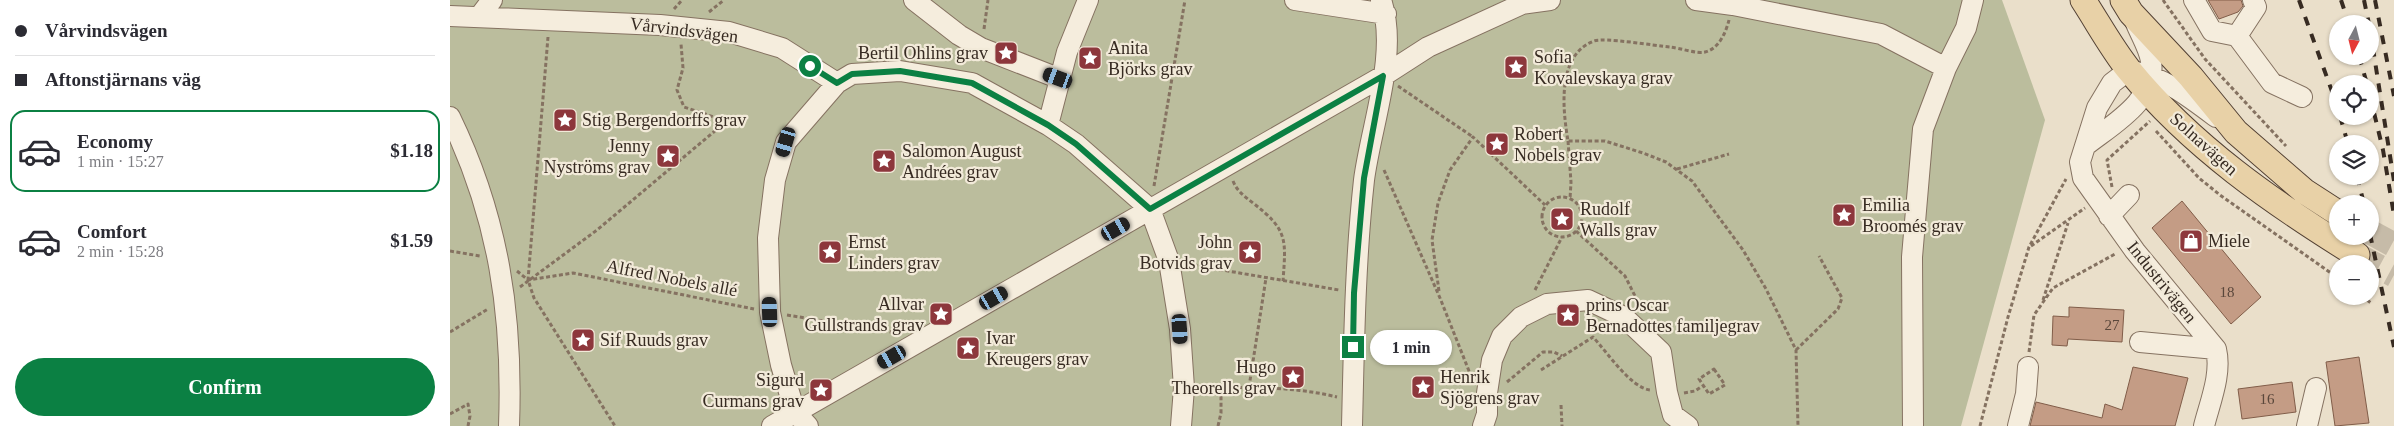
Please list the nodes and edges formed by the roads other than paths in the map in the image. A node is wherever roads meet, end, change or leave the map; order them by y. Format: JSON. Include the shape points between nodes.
{"nodes":[{"id":1,"x":492,"y":0,"type":"edge"},
{"id":2,"x":914,"y":0,"type":"edge"},
{"id":3,"x":1088,"y":0,"type":"edge"},
{"id":4,"x":1295,"y":0,"type":"edge"},
{"id":5,"x":1550,"y":0,"type":"edge"},
{"id":6,"x":1696,"y":0,"type":"edge"},
{"id":7,"x":1973,"y":0,"type":"edge"},
{"id":8,"x":2083,"y":0,"type":"edge"},
{"id":9,"x":2194,"y":0,"type":"edge"},
{"id":10,"x":2253,"y":0,"type":"edge"},
{"id":11,"x":1384,"y":7,"type":"edge"},
{"id":12,"x":2127,"y":7,"type":"edge"},
{"id":13,"x":450,"y":16,"type":"edge"},
{"id":14,"x":479,"y":17,"type":"junction"},
{"id":15,"x":2237,"y":36,"type":"junction"},
{"id":16,"x":1946,"y":68,"type":"junction"},
{"id":17,"x":1383,"y":76,"type":"junction"},
{"id":18,"x":1058,"y":78,"type":"junction"},
{"id":19,"x":2135,"y":79,"type":"junction"},
{"id":20,"x":837,"y":83,"type":"junction"},
{"id":21,"x":2302,"y":97,"type":"dead end"},
{"id":22,"x":450,"y":117,"type":"edge"},
{"id":23,"x":1048,"y":125,"type":"junction"},
{"id":24,"x":2236,"y":132,"type":"junction"},
{"id":25,"x":2085,"y":146,"type":"junction"},
{"id":26,"x":2121,"y":190,"type":"road end"},
{"id":27,"x":2329,"y":207,"type":"edge"},
{"id":28,"x":1150,"y":209,"type":"junction"},
{"id":29,"x":2109,"y":216,"type":"junction"},
{"id":30,"x":2357,"y":255,"type":"tunnel mouth"},
{"id":31,"x":2140,"y":342,"type":"dead end"},
{"id":32,"x":2216,"y":349,"type":"junction"},
{"id":33,"x":2028,"y":367,"type":"road end"},
{"id":34,"x":2316,"y":388,"type":"dead end"},
{"id":35,"x":801,"y":419,"type":"edge"},
{"id":36,"x":509,"y":426,"type":"edge"},
{"id":37,"x":772,"y":426,"type":"edge"},
{"id":38,"x":1181,"y":426,"type":"edge"},
{"id":39,"x":1352,"y":426,"type":"edge"},
{"id":40,"x":1483,"y":426,"type":"edge"},
{"id":41,"x":1688,"y":426,"type":"edge"},
{"id":42,"x":1914,"y":426,"type":"edge"},
{"id":43,"x":2018,"y":426,"type":"edge"},
{"id":44,"x":2204,"y":426,"type":"edge"},
{"id":45,"x":2307,"y":426,"type":"edge"}],
"edges":[{"from":1,"to":14,"type":"street"},
{"from":2,"to":18,"type":"street","via":[[981,48]]},
{"from":3,"to":18,"type":"street"},
{"from":4,"to":11,"type":"street"},
{"from":5,"to":17,"type":"street","via":[[1522,4],[1428,47]]},
{"from":6,"to":16,"type":"street","via":[[1881,34]]},
{"from":7,"to":16,"type":"street","via":[[1966,28]]},
{"from":8,"to":19,"type":"main road","name":"Solnavägen"},
{"from":9,"to":15,"type":"street","via":[[2212,31]]},
{"from":10,"to":15,"type":"street","via":[[2256,7]]},
{"from":11,"to":17,"type":"street"},
{"from":12,"to":19,"type":"street","via":[[2151,60]]},
{"from":12,"to":24,"type":"main road","name":"Solnavägen"},
{"from":13,"to":14,"type":"street","name":"Vårvindsvägen"},
{"from":14,"to":20,"type":"street","name":"Vårvindsvägen","via":[[692,27],[729,32],[782,48]]},
{"from":15,"to":21,"type":"street","via":[[2272,83]]},
{"from":16,"to":42,"type":"street","via":[[1923,129],[1912,257]]},
{"from":17,"to":28,"type":"street"},
{"from":17,"to":39,"type":"street","via":[[1364,178],[1354,293]]},
{"from":18,"to":23,"type":"street"},
{"from":19,"to":24,"type":"street","via":[[2180,90]]},
{"from":19,"to":25,"type":"street","name":"Industrivägen","via":[[2096,108]]},
{"from":19,"to":25,"type":"street","via":[[2134,108]]},
{"from":19,"to":30,"type":"main road","name":"Solnavägen","via":[[2204,148],[2242,179]]},
{"from":20,"to":23,"type":"street","via":[[852,74],[900,71],[972,83]]},
{"from":20,"to":35,"type":"street","via":[[786,142],[775,180],[768,238],[770,312],[781,365]]},
{"from":22,"to":36,"type":"street","via":[[481,191],[505,299],[511,369]]},
{"from":23,"to":28,"type":"street","via":[[1076,144]]},
{"from":24,"to":27,"type":"main road","name":"Solnavägen","via":[[2304,191]]},
{"from":25,"to":29,"type":"street","name":"Industrivägen","via":[[2080,162],[2083,178]]},
{"from":26,"to":29,"type":"street"},
{"from":28,"to":35,"type":"street","via":[[925,338]]},
{"from":28,"to":38,"type":"street","via":[[1170,261],[1180,329],[1184,388]]},
{"from":29,"to":32,"type":"street","name":"Industrivägen"},
{"from":31,"to":32,"type":"street"},
{"from":32,"to":44,"type":"street","via":[[2218,371]]},
{"from":33,"to":43,"type":"street","via":[[2026,394]]},
{"from":34,"to":45,"type":"street"},
{"from":35,"to":37,"type":"street"},
{"from":40,"to":41,"type":"street","via":[[1492,360],[1502,336],[1521,317],[1547,304],[1588,300],[1624,317],[1661,352],[1674,415]]}]}
